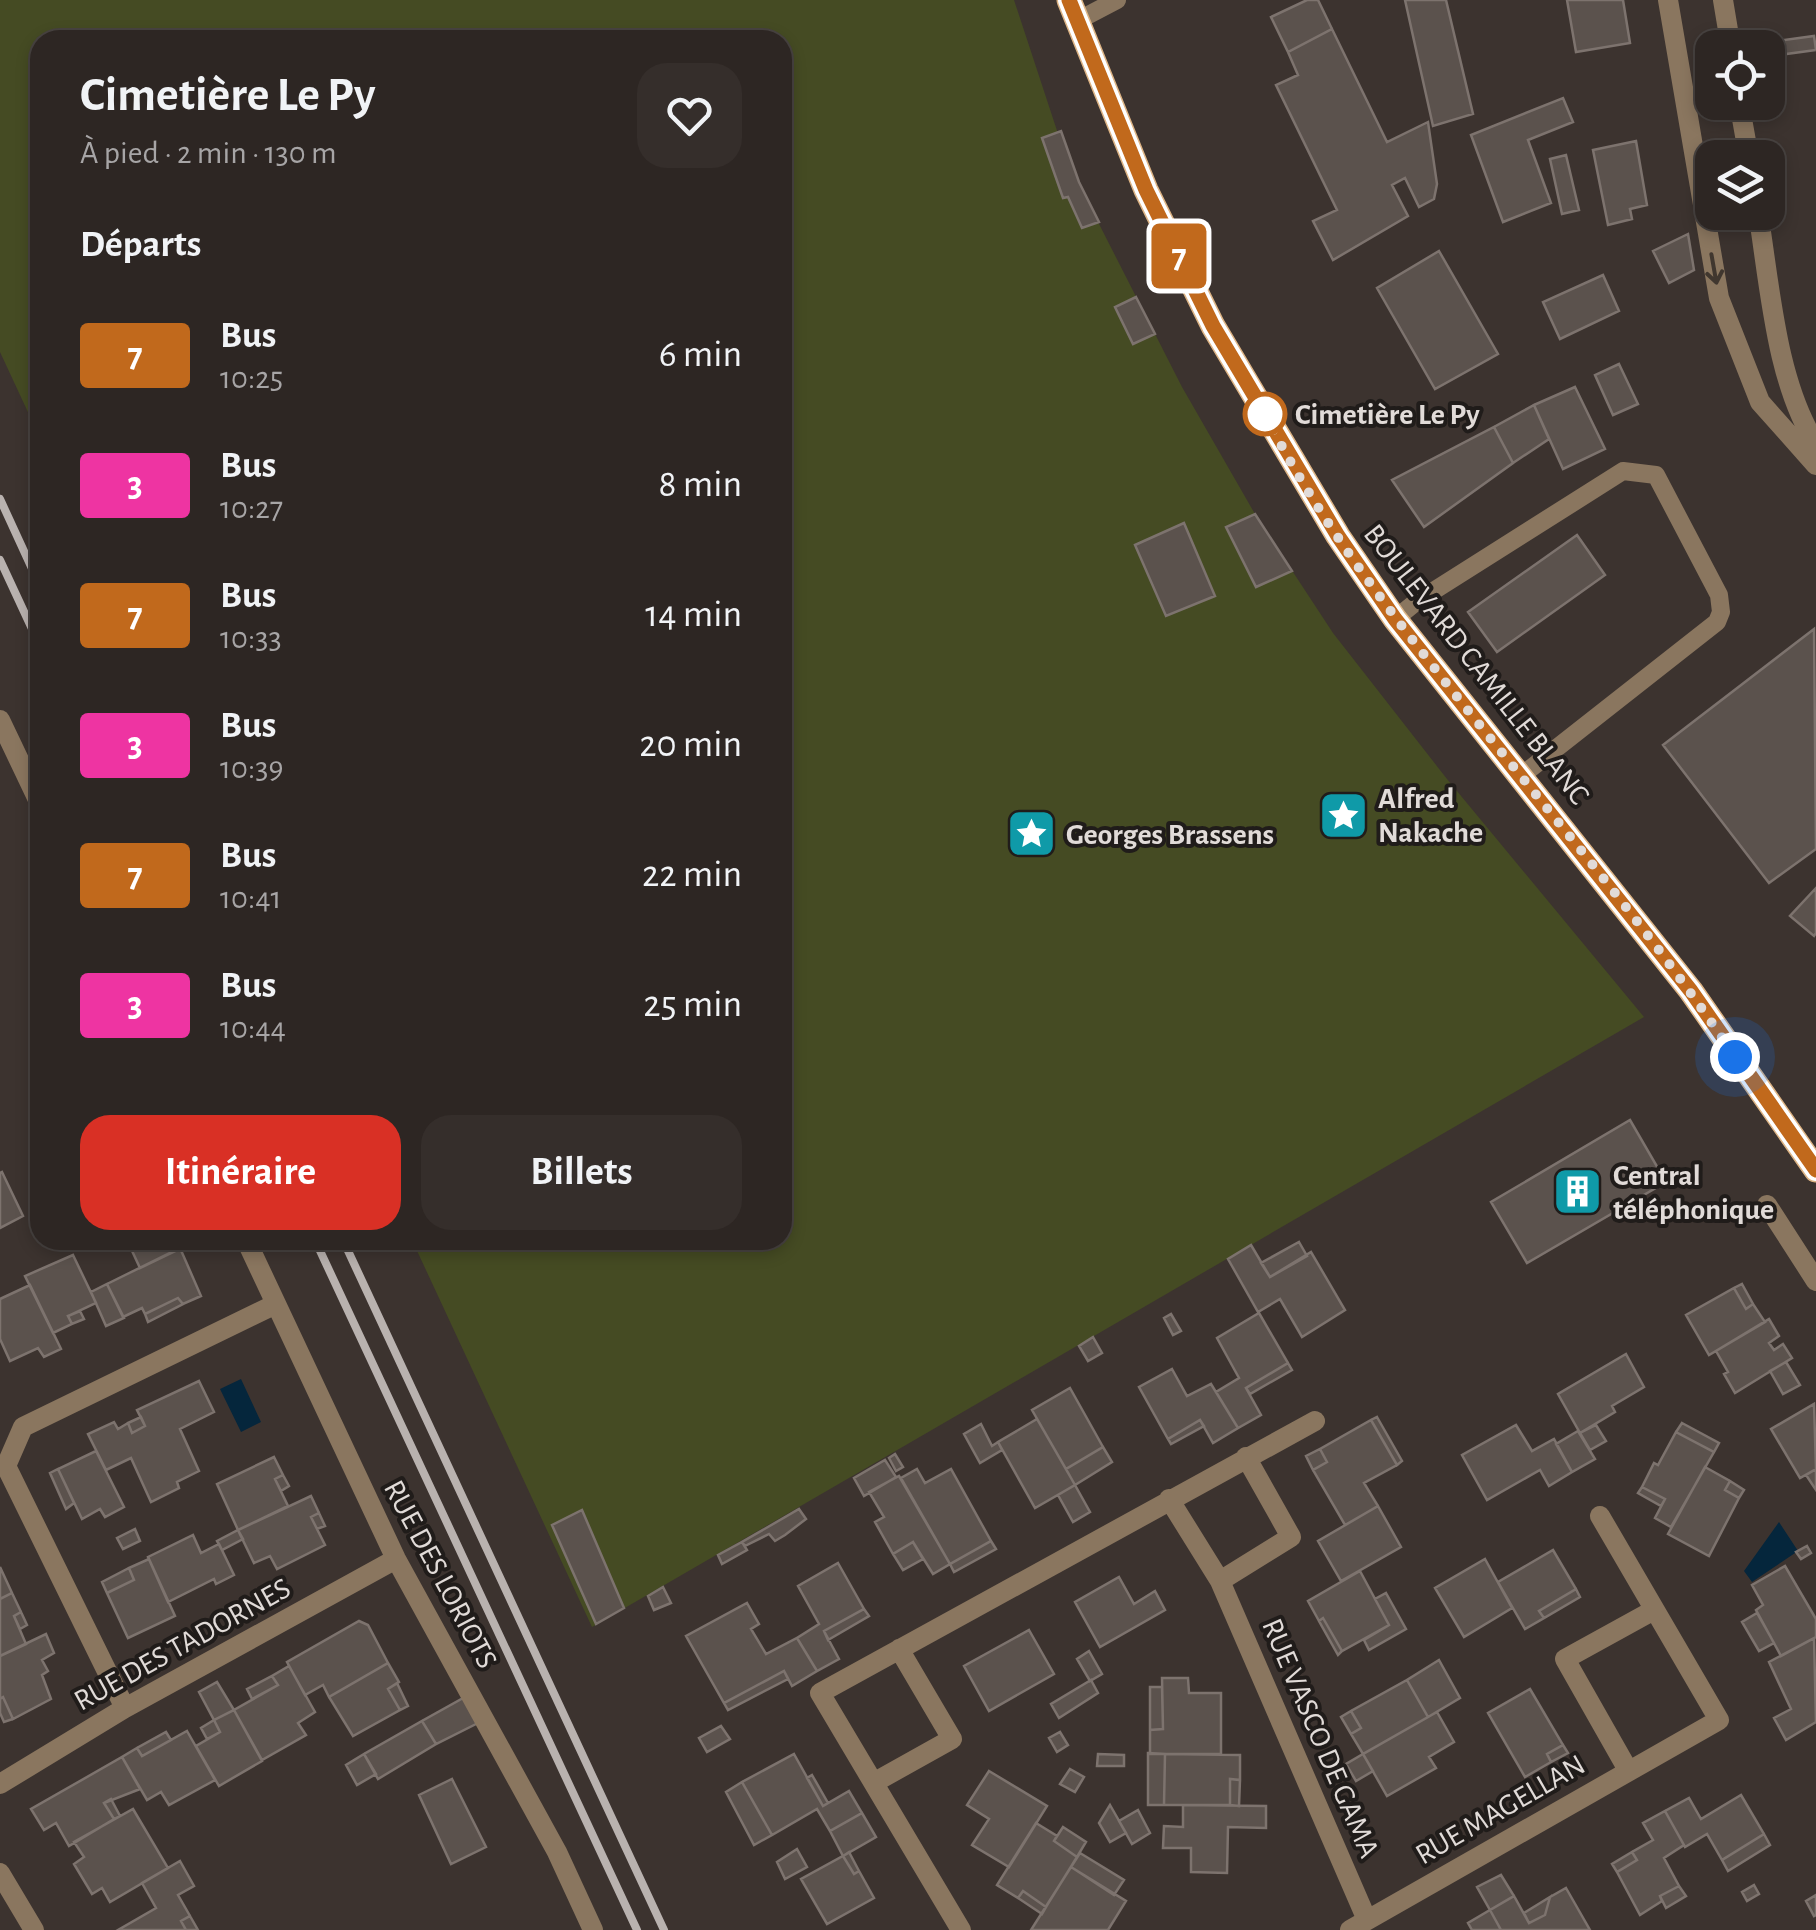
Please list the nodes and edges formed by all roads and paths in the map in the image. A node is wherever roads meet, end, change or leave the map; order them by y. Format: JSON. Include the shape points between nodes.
{"nodes":[{"id":1,"x":1116,"y":0,"type":"edge"},
{"id":2,"x":1668,"y":0,"type":"edge"},
{"id":3,"x":1723,"y":0,"type":"edge"},
{"id":4,"x":1072,"y":11,"type":"edge"},
{"id":5,"x":1727,"y":30,"type":"edge"},
{"id":6,"x":1761,"y":230,"type":"edge"},
{"id":7,"x":1816,"y":444,"type":"edge"},
{"id":8,"x":1816,"y":465,"type":"edge"},
{"id":9,"x":1395,"y":619,"type":"junction"},
{"id":10,"x":0,"y":720,"type":"edge"},
{"id":11,"x":1521,"y":776,"type":"junction"},
{"id":12,"x":30,"y":783,"type":"edge"},
{"id":13,"x":1816,"y":1170,"type":"edge"},
{"id":14,"x":1767,"y":1205,"type":"dead end"},
{"id":15,"x":251,"y":1250,"type":"edge"},
{"id":16,"x":1816,"y":1281,"type":"edge"},
{"id":17,"x":276,"y":1304,"type":"junction"},
{"id":18,"x":1314,"y":1420,"type":"dead end"},
{"id":19,"x":1246,"y":1457,"type":"junction"},
{"id":20,"x":1169,"y":1499,"type":"junction"},
{"id":21,"x":1600,"y":1516,"type":"dead end"},
{"id":22,"x":396,"y":1559,"type":"junction"},
{"id":23,"x":1220,"y":1581,"type":"junction"},
{"id":24,"x":1654,"y":1610,"type":"junction"},
{"id":25,"x":899,"y":1649,"type":"junction"},
{"id":26,"x":125,"y":1708,"type":"junction"},
{"id":27,"x":1628,"y":1770,"type":"junction"},
{"id":28,"x":875,"y":1782,"type":"junction"},
{"id":29,"x":0,"y":1784,"type":"edge"},
{"id":30,"x":0,"y":1873,"type":"edge"},
{"id":31,"x":1358,"y":1925,"type":"edge"},
{"id":32,"x":34,"y":1930,"type":"edge"},
{"id":33,"x":593,"y":1930,"type":"edge"},
{"id":34,"x":961,"y":1930,"type":"edge"}],
"edges":[{"from":1,"to":4,"type":"lane"},
{"from":2,"to":8,"type":"street","one_way":true,"via":[[1719,298],[1760,402]]},
{"from":3,"to":5,"type":"street"},
{"from":4,"to":9,"type":"main road","name":"BOULEVARD CAMILLE BLANC","via":[[1146,190],[1213,326]]},
{"from":6,"to":7,"type":"street","via":[[1780,342],[1800,419]]},
{"from":9,"to":11,"type":"main road","name":"BOULEVARD CAMILLE BLANC"},
{"from":9,"to":11,"type":"lane","via":[[1622,470],[1656,476],[1719,594],[1717,622]]},
{"from":10,"to":12,"type":"street"},
{"from":11,"to":13,"type":"main road","name":"BOULEVARD CAMILLE BLANC","via":[[1691,991]]},
{"from":14,"to":16,"type":"street"},
{"from":15,"to":17,"type":"street","name":"RUE DES LORIOTS"},
{"from":17,"to":22,"type":"street","name":"RUE DES LORIOTS"},
{"from":17,"to":26,"type":"street","via":[[24,1426],[6,1466]]},
{"from":18,"to":19,"type":"street"},
{"from":19,"to":20,"type":"street"},
{"from":19,"to":23,"type":"street","via":[[1291,1537]]},
{"from":20,"to":23,"type":"street","name":"RUE VASCO DE GAMA"},
{"from":20,"to":25,"type":"street"},
{"from":21,"to":24,"type":"street","name":"RUE MAGELLAN"},
{"from":22,"to":26,"type":"street","name":"RUE DES TADORNES"},
{"from":22,"to":33,"type":"street","name":"RUE DES LORIOTS"},
{"from":23,"to":31,"type":"street","name":"RUE VASCO DE GAMA"},
{"from":24,"to":27,"type":"street","name":"RUE MAGELLAN","via":[[1565,1659]]},
{"from":24,"to":27,"type":"street","name":"RUE MAGELLAN","via":[[1719,1720]]},
{"from":25,"to":28,"type":"street","via":[[952,1739]]},
{"from":25,"to":28,"type":"street","via":[[820,1692]]},
{"from":26,"to":29,"type":"street","name":"RUE DES TADORNES"},
{"from":27,"to":31,"type":"street","name":"RUE MAGELLAN"},
{"from":28,"to":34,"type":"street"},
{"from":30,"to":32,"type":"street"}]}
